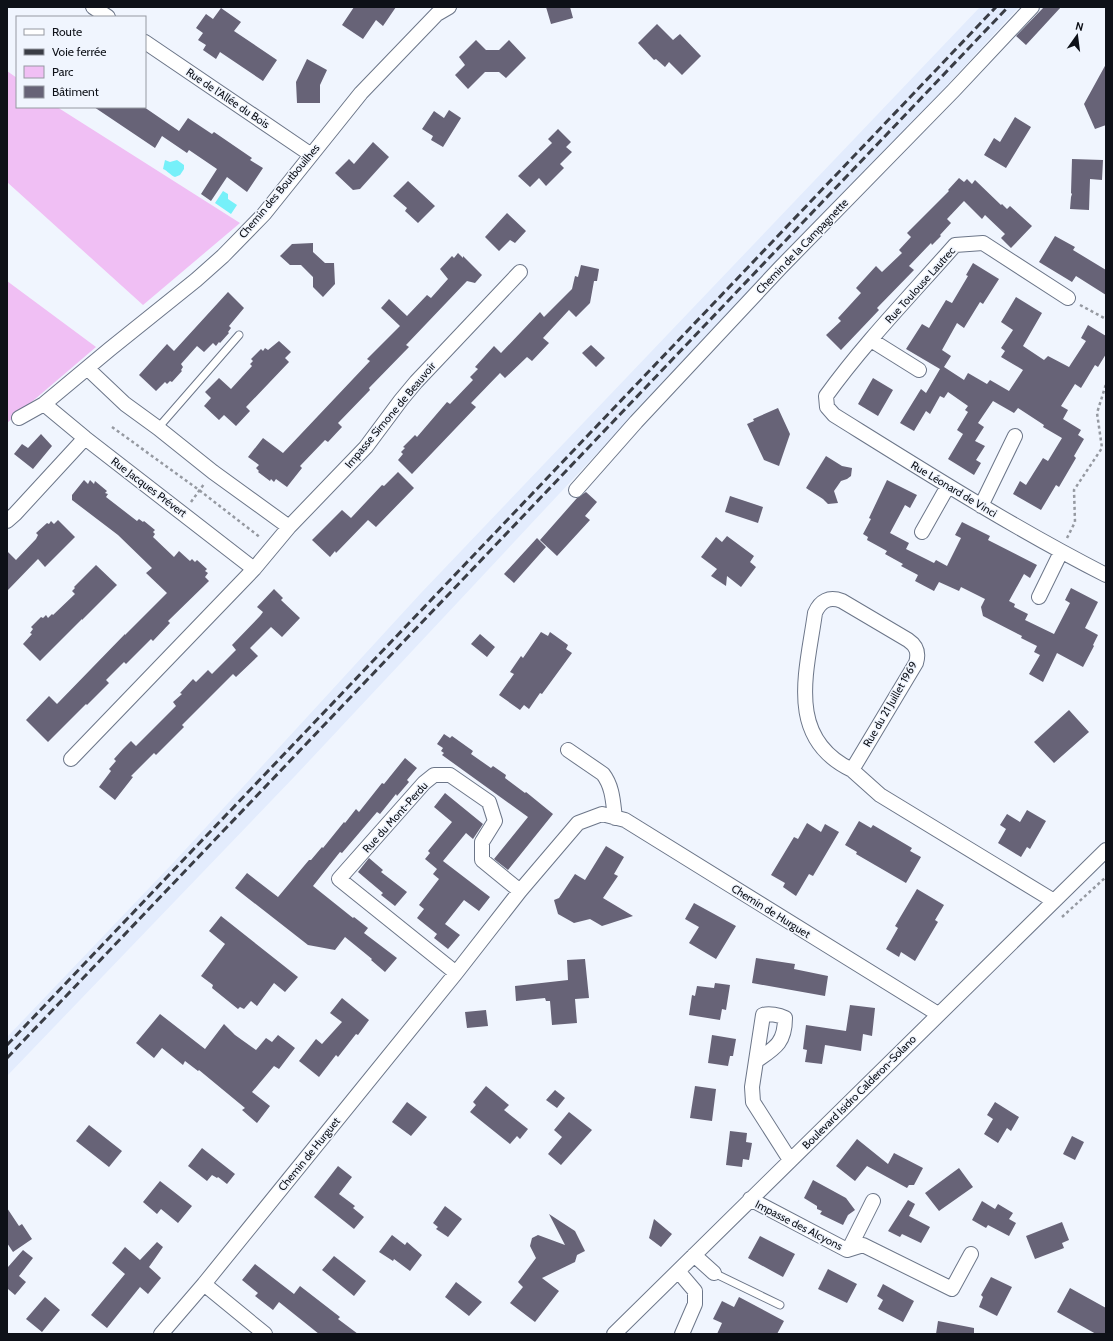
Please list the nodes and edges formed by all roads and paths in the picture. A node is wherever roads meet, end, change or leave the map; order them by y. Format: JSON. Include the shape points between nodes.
{"nodes":[{"id":1,"x":93,"y":7,"type":"edge"},
{"id":2,"x":449,"y":7,"type":"edge"},
{"id":3,"x":1032,"y":7,"type":"edge"},
{"id":4,"x":106,"y":16,"type":"edge"},
{"id":5,"x":146,"y":43,"type":"edge"},
{"id":6,"x":310,"y":154,"type":"junction"},
{"id":7,"x":520,"y":272,"type":"dead end"},
{"id":8,"x":1068,"y":298,"type":"joint"},
{"id":9,"x":1106,"y":319,"type":"edge"},
{"id":10,"x":239,"y":335,"type":"dead end"},
{"id":11,"x":871,"y":340,"type":"junction"},
{"id":12,"x":87,"y":368,"type":"junction"},
{"id":13,"x":919,"y":370,"type":"dead end"},
{"id":14,"x":1106,"y":384,"type":"edge"},
{"id":15,"x":833,"y":386,"type":"joint"},
{"id":16,"x":44,"y":404,"type":"junction"},
{"id":17,"x":19,"y":418,"type":"dead end"},
{"id":18,"x":112,"y":427,"type":"dead end"},
{"id":19,"x":158,"y":428,"type":"junction"},
{"id":20,"x":1015,"y":436,"type":"dead end"},
{"id":21,"x":85,"y":438,"type":"junction"},
{"id":22,"x":213,"y":472,"type":"junction"},
{"id":23,"x":948,"y":486,"type":"junction"},
{"id":24,"x":199,"y":490,"type":"junction"},
{"id":25,"x":576,"y":490,"type":"dead end"},
{"id":26,"x":981,"y":506,"type":"junction"},
{"id":27,"x":183,"y":513,"type":"junction"},
{"id":28,"x":7,"y":521,"type":"edge"},
{"id":29,"x":289,"y":527,"type":"junction"},
{"id":30,"x":922,"y":532,"type":"dead end"},
{"id":31,"x":273,"y":547,"type":"junction"},
{"id":32,"x":1061,"y":552,"type":"junction"},
{"id":33,"x":254,"y":569,"type":"junction"},
{"id":34,"x":1106,"y":575,"type":"edge"},
{"id":35,"x":1040,"y":597,"type":"dead end"},
{"id":36,"x":568,"y":750,"type":"dead end"},
{"id":37,"x":71,"y":759,"type":"dead end"},
{"id":38,"x":852,"y":770,"type":"junction"},
{"id":39,"x":608,"y":816,"type":"junction"},
{"id":40,"x":1106,"y":850,"type":"edge"},
{"id":41,"x":520,"y":891,"type":"junction"},
{"id":42,"x":1054,"y":901,"type":"junction"},
{"id":43,"x":456,"y":972,"type":"junction"},
{"id":44,"x":938,"y":1014,"type":"junction"},
{"id":45,"x":756,"y":1061,"type":"dead end"},
{"id":46,"x":790,"y":1160,"type":"junction"},
{"id":47,"x":750,"y":1199,"type":"junction"},
{"id":48,"x":874,"y":1201,"type":"dead end"},
{"id":49,"x":849,"y":1249,"type":"junction"},
{"id":50,"x":971,"y":1254,"type":"dead end"},
{"id":51,"x":694,"y":1255,"type":"junction"},
{"id":52,"x":678,"y":1270,"type":"junction"},
{"id":53,"x":714,"y":1273,"type":"joint"},
{"id":54,"x":204,"y":1284,"type":"junction"},
{"id":55,"x":780,"y":1305,"type":"dead end"},
{"id":56,"x":161,"y":1334,"type":"edge"},
{"id":57,"x":265,"y":1334,"type":"edge"},
{"id":58,"x":614,"y":1334,"type":"edge"},
{"id":59,"x":682,"y":1334,"type":"edge"}],
"edges":[{"from":1,"to":4,"type":"street"},
{"from":2,"to":6,"type":"street","name":"Chemin des Boutbouilhes","via":[[437,14],[361,93]]},
{"from":3,"to":25,"type":"street","name":"Chemin de la Campagnette","via":[[923,123],[781,267]]},
{"from":5,"to":6,"type":"street","name":"Rue de l'Allée du Bois"},
{"from":6,"to":12,"type":"street","name":"Chemin des Boutbouilhes","via":[[264,214],[223,256]]},
{"from":7,"to":29,"type":"street","name":"Impasse Simone de Beauvoir","via":[[416,382],[366,447]]},
{"from":8,"to":9,"type":"path"},
{"from":8,"to":11,"type":"street","name":"Rue Toulouse Lautrec","via":[[983,243],[955,245]]},
{"from":10,"to":19,"type":"lane"},
{"from":11,"to":13,"type":"street"},
{"from":11,"to":15,"type":"street","name":"Rue Toulouse Lautrec"},
{"from":12,"to":16,"type":"street","name":"Chemin des Boutbouilhes"},
{"from":12,"to":19,"type":"street","via":[[125,404]]},
{"from":14,"to":32,"type":"path","via":[[1097,413],[1102,448],[1074,490],[1075,522]]},
{"from":15,"to":23,"type":"street","name":"Rue Léonard de Vinci","via":[[826,396],[827,407],[834,415]]},
{"from":16,"to":17,"type":"street","name":"Chemin des Boutbouilhes"},
{"from":16,"to":21,"type":"street","name":"Rue Jacques Prévert"},
{"from":18,"to":24,"type":"path"},
{"from":19,"to":22,"type":"street"},
{"from":20,"to":26,"type":"street"},
{"from":21,"to":27,"type":"street","name":"Rue Jacques Prévert"},
{"from":21,"to":28,"type":"street"},
{"from":22,"to":24,"type":"path"},
{"from":22,"to":29,"type":"street"},
{"from":23,"to":26,"type":"street","name":"Rue Léonard de Vinci"},
{"from":23,"to":30,"type":"street"},
{"from":24,"to":27,"type":"path"},
{"from":24,"to":31,"type":"path"},
{"from":26,"to":32,"type":"street","name":"Rue Léonard de Vinci"},
{"from":27,"to":33,"type":"street","name":"Rue Jacques Prévert"},
{"from":29,"to":31,"type":"street"},
{"from":31,"to":33,"type":"street"},
{"from":32,"to":34,"type":"street","name":"Rue Léonard de Vinci"},
{"from":32,"to":35,"type":"street"},
{"from":33,"to":37,"type":"street"},
{"from":36,"to":39,"type":"street","via":[[603,774],[607,780],[610,788]]},
{"from":38,"to":38,"type":"street","name":"Rue du 21 Juillet 1969","via":[[918,657],[912,642],[842,601],[831,599],[821,603],[815,613],[805,689],[806,710],[809,724],[821,746],[836,761]]},
{"from":38,"to":42,"type":"street","name":"Rue du 21 Juillet 1969","via":[[880,795]]},
{"from":39,"to":41,"type":"street","name":"Chemin de Hurguet","via":[[578,823]]},
{"from":39,"to":44,"type":"street","name":"Chemin de Hurguet","via":[[625,820]]},
{"from":40,"to":42,"type":"street","name":"Boulevard Isidro Calderon-Solano"},
{"from":41,"to":43,"type":"street","name":"Chemin de Hurguet"},
{"from":41,"to":43,"type":"street","name":"Rue du Mont-Perdu","via":[[482,860],[482,842],[495,820],[489,802],[450,775],[434,775],[424,783],[339,879]]},
{"from":42,"to":44,"type":"street","name":"Boulevard Isidro Calderon-Solano"},
{"from":43,"to":54,"type":"street","name":"Chemin de Hurguet"},
{"from":44,"to":46,"type":"street","name":"Boulevard Isidro Calderon-Solano"},
{"from":45,"to":46,"type":"street","via":[[752,1087],[753,1102]]},
{"from":46,"to":47,"type":"street","name":"Boulevard Isidro Calderon-Solano"},
{"from":47,"to":49,"type":"street","name":"Impasse des Alcyons"},
{"from":47,"to":51,"type":"street","name":"Boulevard Isidro Calderon-Solano"},
{"from":48,"to":49,"type":"street","name":"Impasse des Alcyons"},
{"from":49,"to":50,"type":"street","name":"Impasse des Alcyons","via":[[863,1245],[952,1289]]},
{"from":51,"to":52,"type":"street","name":"Boulevard Isidro Calderon-Solano"},
{"from":51,"to":53,"type":"street"},
{"from":52,"to":58,"type":"street","name":"Boulevard Isidro Calderon-Solano"},
{"from":52,"to":59,"type":"street","via":[[695,1291],[695,1304]]},
{"from":53,"to":55,"type":"lane"},
{"from":54,"to":56,"type":"street","name":"Chemin de Hurguet"},
{"from":54,"to":57,"type":"street"}]}
